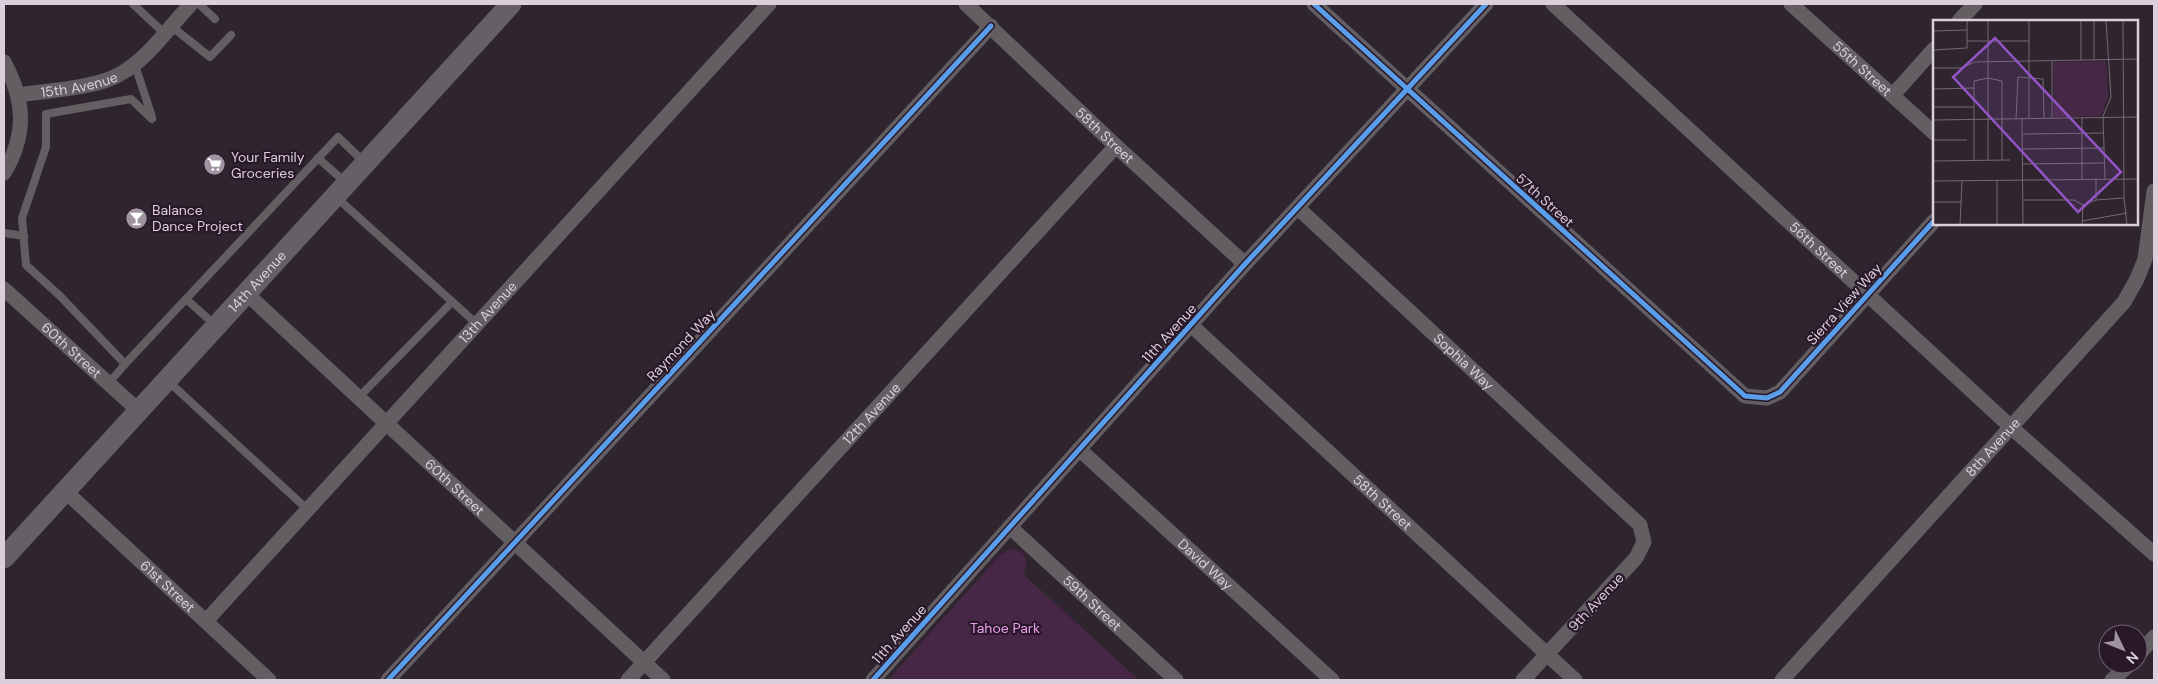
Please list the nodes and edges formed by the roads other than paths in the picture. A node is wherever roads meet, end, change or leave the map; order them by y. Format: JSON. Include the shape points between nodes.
{"nodes":[{"id":1,"x":133,"y":4,"type":"edge"},
{"id":2,"x":191,"y":4,"type":"edge"},
{"id":3,"x":199,"y":4,"type":"edge"},
{"id":4,"x":510,"y":4,"type":"edge"},
{"id":5,"x":769,"y":4,"type":"edge"},
{"id":6,"x":966,"y":4,"type":"edge"},
{"id":7,"x":1314,"y":4,"type":"edge"},
{"id":8,"x":1486,"y":4,"type":"edge"},
{"id":9,"x":1553,"y":4,"type":"edge"},
{"id":10,"x":1791,"y":4,"type":"edge"},
{"id":11,"x":1975,"y":4,"type":"edge"},
{"id":12,"x":215,"y":19,"type":"dead end"},
{"id":13,"x":1961,"y":20,"type":"edge"},
{"id":14,"x":991,"y":26,"type":"junction"},
{"id":15,"x":167,"y":29,"type":"junction"},
{"id":16,"x":231,"y":35,"type":"dead end"},
{"id":17,"x":1933,"y":50,"type":"edge"},
{"id":18,"x":4,"y":62,"type":"edge"},
{"id":19,"x":135,"y":65,"type":"junction"},
{"id":20,"x":1406,"y":89,"type":"junction"},
{"id":21,"x":18,"y":95,"type":"junction"},
{"id":22,"x":1892,"y":95,"type":"junction"},
{"id":23,"x":1933,"y":132,"type":"edge"},
{"id":24,"x":1116,"y":146,"type":"junction"},
{"id":25,"x":318,"y":158,"type":"junction"},
{"id":26,"x":365,"y":163,"type":"junction"},
{"id":27,"x":4,"y":173,"type":"edge"},
{"id":28,"x":340,"y":190,"type":"junction"},
{"id":29,"x":2154,"y":190,"type":"edge"},
{"id":30,"x":1298,"y":208,"type":"junction"},
{"id":31,"x":1933,"y":222,"type":"edge"},
{"id":32,"x":4,"y":233,"type":"edge"},
{"id":33,"x":24,"y":236,"type":"junction"},
{"id":34,"x":1245,"y":264,"type":"junction"},
{"id":35,"x":4,"y":289,"type":"edge"},
{"id":36,"x":246,"y":293,"type":"junction"},
{"id":37,"x":1869,"y":294,"type":"junction"},
{"id":38,"x":186,"y":299,"type":"junction"},
{"id":39,"x":452,"y":302,"type":"junction"},
{"id":40,"x":477,"y":324,"type":"junction"},
{"id":41,"x":1191,"y":325,"type":"junction"},
{"id":42,"x":216,"y":326,"type":"junction"},
{"id":43,"x":125,"y":364,"type":"junction"},
{"id":44,"x":167,"y":380,"type":"junction"},
{"id":45,"x":109,"y":384,"type":"junction"},
{"id":46,"x":358,"y":397,"type":"junction"},
{"id":47,"x":1767,"y":398,"type":"joint"},
{"id":48,"x":139,"y":411,"type":"junction"},
{"id":49,"x":388,"y":424,"type":"junction"},
{"id":50,"x":2012,"y":428,"type":"junction"},
{"id":51,"x":1079,"y":449,"type":"junction"},
{"id":52,"x":66,"y":491,"type":"junction"},
{"id":53,"x":308,"y":510,"type":"junction"},
{"id":54,"x":1631,"y":515,"type":"joint"},
{"id":55,"x":1010,"y":528,"type":"junction"},
{"id":56,"x":514,"y":542,"type":"junction"},
{"id":57,"x":2154,"y":554,"type":"edge"},
{"id":58,"x":4,"y":558,"type":"edge"},
{"id":59,"x":206,"y":622,"type":"junction"},
{"id":60,"x":1548,"y":655,"type":"junction"},
{"id":61,"x":644,"y":663,"type":"junction"},
{"id":62,"x":269,"y":680,"type":"edge"},
{"id":63,"x":388,"y":680,"type":"edge"},
{"id":64,"x":628,"y":680,"type":"edge"},
{"id":65,"x":663,"y":680,"type":"edge"},
{"id":66,"x":873,"y":680,"type":"edge"},
{"id":67,"x":1176,"y":680,"type":"edge"},
{"id":68,"x":1332,"y":680,"type":"edge"},
{"id":69,"x":1523,"y":680,"type":"edge"},
{"id":70,"x":1575,"y":680,"type":"edge"},
{"id":71,"x":1782,"y":680,"type":"edge"}],
"edges":[{"from":1,"to":15,"type":"lane"},
{"from":2,"to":15,"type":"street","name":"15th Avenue"},
{"from":3,"to":12,"type":"lane"},
{"from":4,"to":26,"type":"street","name":"14th Avenue"},
{"from":5,"to":40,"type":"street","name":"13th Avenue"},
{"from":6,"to":14,"type":"street","name":"58th Street"},
{"from":7,"to":20,"type":"street","name":"57th Street"},
{"from":8,"to":20,"type":"street","name":"11th Avenue"},
{"from":9,"to":37,"type":"street","name":"56th Street"},
{"from":10,"to":22,"type":"street","name":"55th Street"},
{"from":11,"to":13,"type":"street"},
{"from":14,"to":24,"type":"street","name":"58th Street"},
{"from":14,"to":56,"type":"street","name":"Raymond Way"},
{"from":15,"to":16,"type":"lane","via":[[210,58]]},
{"from":15,"to":19,"type":"street","name":"15th Avenue"},
{"from":17,"to":22,"type":"street"},
{"from":18,"to":21,"type":"street"},
{"from":19,"to":21,"type":"street","name":"15th Avenue","via":[[101,82]]},
{"from":19,"to":33,"type":"lane","via":[[152,119],[131,99],[46,114],[46,147],[22,218]]},
{"from":20,"to":30,"type":"street","name":"11th Avenue"},
{"from":20,"to":47,"type":"street","name":"57th Street","via":[[1739,392],[1756,399]]},
{"from":21,"to":27,"type":"street","via":[[21,128],[16,149]]},
{"from":22,"to":23,"type":"street","name":"55th Street"},
{"from":24,"to":34,"type":"street","name":"58th Street"},
{"from":24,"to":61,"type":"street","name":"12th Avenue"},
{"from":25,"to":26,"type":"lane","via":[[338,137]]},
{"from":25,"to":28,"type":"lane"},
{"from":25,"to":38,"type":"lane"},
{"from":26,"to":28,"type":"street","name":"14th Avenue"},
{"from":28,"to":36,"type":"street","name":"14th Avenue"},
{"from":28,"to":39,"type":"lane"},
{"from":29,"to":50,"type":"street","name":"8th Avenue","via":[[2144,259],[2124,302]]},
{"from":30,"to":34,"type":"street","name":"11th Avenue"},
{"from":30,"to":54,"type":"street","name":"Sophia Way"},
{"from":31,"to":37,"type":"street","name":"Sierra View Way"},
{"from":32,"to":33,"type":"lane"},
{"from":33,"to":43,"type":"lane","via":[[26,265]]},
{"from":34,"to":41,"type":"street","name":"11th Avenue"},
{"from":35,"to":45,"type":"street","name":"60th Street"},
{"from":36,"to":42,"type":"street","name":"14th Avenue"},
{"from":36,"to":46,"type":"street","name":"60th Street"},
{"from":37,"to":47,"type":"street","name":"Sierra View Way","via":[[1780,392]]},
{"from":37,"to":50,"type":"street","name":"56th Street"},
{"from":38,"to":42,"type":"lane"},
{"from":38,"to":43,"type":"lane"},
{"from":39,"to":40,"type":"lane"},
{"from":39,"to":46,"type":"lane"},
{"from":40,"to":49,"type":"street","name":"13th Avenue"},
{"from":41,"to":51,"type":"street","name":"11th Avenue"},
{"from":41,"to":60,"type":"street","name":"58th Street"},
{"from":42,"to":44,"type":"street","name":"14th Avenue"},
{"from":43,"to":45,"type":"lane"},
{"from":44,"to":48,"type":"street","name":"14th Avenue"},
{"from":44,"to":53,"type":"lane"},
{"from":45,"to":48,"type":"street","name":"60th Street"},
{"from":46,"to":49,"type":"street","name":"60th Street"},
{"from":48,"to":52,"type":"street","name":"14th Avenue"},
{"from":49,"to":53,"type":"street","name":"13th Avenue"},
{"from":49,"to":56,"type":"street","name":"60th Street"},
{"from":50,"to":57,"type":"street","name":"56th Street"},
{"from":50,"to":71,"type":"street","name":"8th Avenue"},
{"from":51,"to":55,"type":"street","name":"11th Avenue"},
{"from":51,"to":68,"type":"street","name":"David Way"},
{"from":52,"to":58,"type":"street","name":"14th Avenue"},
{"from":52,"to":59,"type":"street","name":"61st Street"},
{"from":53,"to":59,"type":"street","name":"13th Avenue"},
{"from":54,"to":60,"type":"street","name":"9th Avenue","via":[[1640,525],[1644,542],[1636,558]]},
{"from":55,"to":66,"type":"street","name":"11th Avenue"},
{"from":55,"to":67,"type":"street","name":"59th Street"},
{"from":56,"to":61,"type":"street","name":"60th Street"},
{"from":56,"to":63,"type":"street","name":"Raymond Way"},
{"from":59,"to":62,"type":"street","name":"61st Street"},
{"from":60,"to":69,"type":"street","name":"9th Avenue"},
{"from":60,"to":70,"type":"street","name":"58th Street"},
{"from":61,"to":64,"type":"street","name":"12th Avenue"},
{"from":61,"to":65,"type":"street","name":"60th Street"}]}
